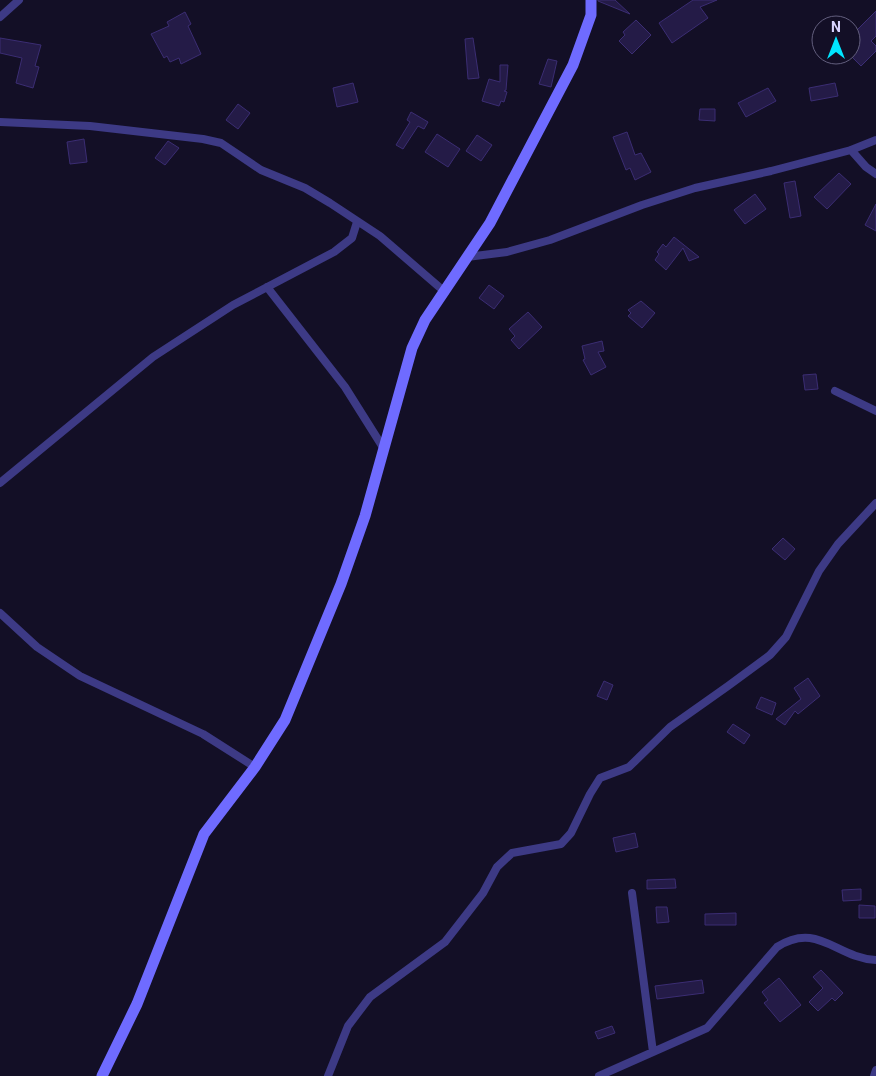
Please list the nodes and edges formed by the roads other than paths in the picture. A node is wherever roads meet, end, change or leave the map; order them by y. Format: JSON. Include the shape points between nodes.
{"nodes":[{"id":1,"x":19,"y":0,"type":"edge"},
{"id":2,"x":591,"y":0,"type":"edge"},
{"id":3,"x":0,"y":17,"type":"edge"},
{"id":4,"x":0,"y":122,"type":"edge"},
{"id":5,"x":876,"y":140,"type":"edge"},
{"id":6,"x":850,"y":150,"type":"junction"},
{"id":7,"x":876,"y":174,"type":"edge"},
{"id":8,"x":357,"y":222,"type":"junction"},
{"id":9,"x":467,"y":257,"type":"junction"},
{"id":10,"x":267,"y":287,"type":"junction"},
{"id":11,"x":445,"y":292,"type":"junction"},
{"id":12,"x":835,"y":391,"type":"dead end"},
{"id":13,"x":876,"y":411,"type":"edge"},
{"id":14,"x":384,"y":450,"type":"junction"},
{"id":15,"x":0,"y":482,"type":"edge"},
{"id":16,"x":876,"y":503,"type":"edge"},
{"id":17,"x":0,"y":613,"type":"edge"},
{"id":18,"x":255,"y":766,"type":"junction"},
{"id":19,"x":632,"y":894,"type":"dead end"},
{"id":20,"x":876,"y":960,"type":"edge"},
{"id":21,"x":653,"y":1052,"type":"junction"},
{"id":22,"x":876,"y":1070,"type":"edge"},
{"id":23,"x":102,"y":1076,"type":"edge"},
{"id":24,"x":328,"y":1076,"type":"edge"},
{"id":25,"x":600,"y":1076,"type":"edge"},
{"id":26,"x":874,"y":1076,"type":"edge"}],
"edges":[{"from":1,"to":3,"type":"street"},
{"from":2,"to":9,"type":"main road","via":[[591,14],[574,65],[490,224]]},
{"from":4,"to":8,"type":"street","via":[[90,126],[203,138],[221,143],[260,170],[305,188]]},
{"from":5,"to":6,"type":"street"},
{"from":6,"to":7,"type":"street"},
{"from":6,"to":9,"type":"street","via":[[695,188],[550,240],[507,252]]},
{"from":8,"to":10,"type":"street","via":[[352,238],[334,252]]},
{"from":8,"to":11,"type":"street","via":[[380,236]]},
{"from":9,"to":11,"type":"main road"},
{"from":10,"to":14,"type":"street","via":[[346,386]]},
{"from":10,"to":15,"type":"street","via":[[153,357]]},
{"from":11,"to":14,"type":"main road","via":[[425,320],[412,348]]},
{"from":12,"to":13,"type":"street"},
{"from":14,"to":18,"type":"main road","via":[[365,516],[285,720]]},
{"from":16,"to":24,"type":"street","via":[[833,550],[786,637],[770,655],[670,727],[629,768],[600,778],[572,833],[561,844],[512,853],[497,867],[483,893],[445,942],[370,997],[348,1026]]},
{"from":17,"to":18,"type":"street","via":[[37,647],[80,676],[203,734]]},
{"from":18,"to":23,"type":"main road","via":[[204,834],[137,1004]]},
{"from":19,"to":21,"type":"street"},
{"from":20,"to":21,"type":"street","via":[[853,956],[808,936],[787,940],[777,947],[707,1028]]},
{"from":21,"to":25,"type":"street"},
{"from":22,"to":26,"type":"street"}]}
